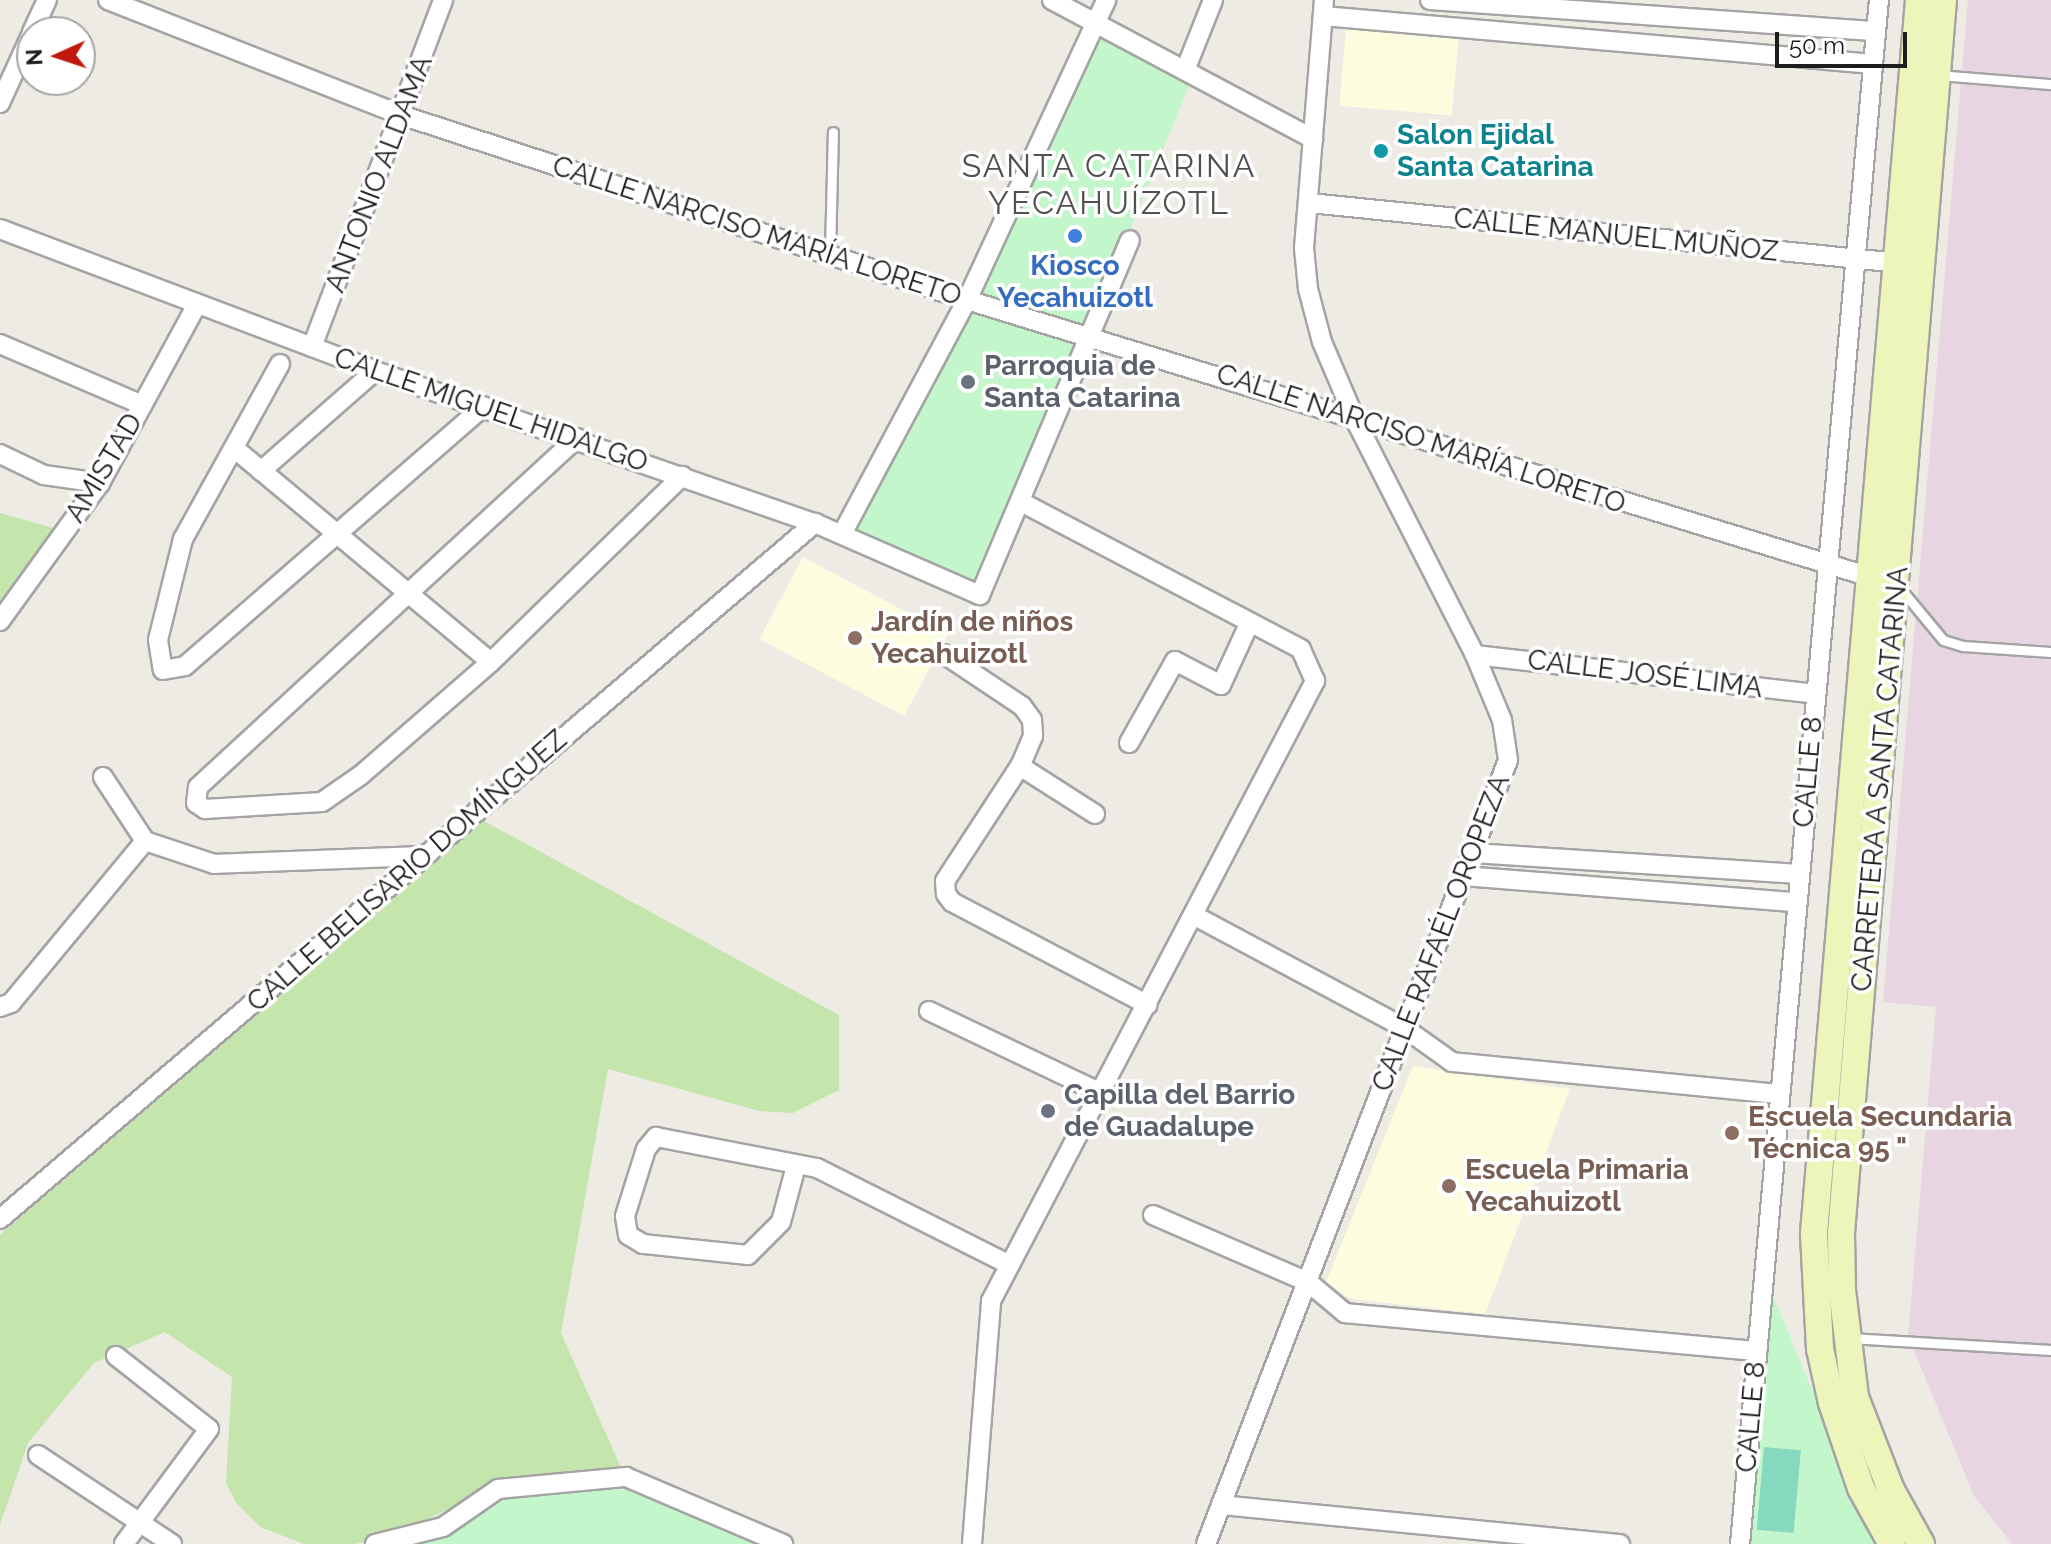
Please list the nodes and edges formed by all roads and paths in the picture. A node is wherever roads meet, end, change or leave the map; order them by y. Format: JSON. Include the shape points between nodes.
{"nodes":[{"id":1,"x":108,"y":0,"type":"edge"},
{"id":2,"x":443,"y":0,"type":"edge"},
{"id":3,"x":1052,"y":0,"type":"edge"},
{"id":4,"x":1106,"y":0,"type":"edge"},
{"id":5,"x":1213,"y":0,"type":"edge"},
{"id":6,"x":1430,"y":0,"type":"edge"},
{"id":7,"x":1879,"y":0,"type":"edge"},
{"id":8,"x":1919,"y":0,"type":"edge"},
{"id":9,"x":1943,"y":0,"type":"edge"},
{"id":10,"x":1324,"y":8,"type":"edge"},
{"id":11,"x":1094,"y":23,"type":"junction"},
{"id":12,"x":1876,"y":31,"type":"junction"},
{"id":13,"x":1873,"y":64,"type":"junction"},
{"id":14,"x":16,"y":68,"type":"edge"},
{"id":15,"x":1186,"y":68,"type":"junction"},
{"id":16,"x":1938,"y":75,"type":"junction"},
{"id":17,"x":2051,"y":84,"type":"edge"},
{"id":18,"x":0,"y":103,"type":"edge"},
{"id":19,"x":404,"y":116,"type":"junction"},
{"id":20,"x":833,"y":132,"type":"dead end"},
{"id":21,"x":1313,"y":139,"type":"junction"},
{"id":22,"x":1310,"y":203,"type":"junction"},
{"id":23,"x":0,"y":229,"type":"edge"},
{"id":24,"x":1130,"y":240,"type":"dead end"},
{"id":25,"x":830,"y":252,"type":"junction"},
{"id":26,"x":1855,"y":259,"type":"junction"},
{"id":27,"x":1897,"y":263,"type":"junction"},
{"id":28,"x":1923,"y":266,"type":"junction"},
{"id":29,"x":967,"y":300,"type":"junction"},
{"id":30,"x":196,"y":306,"type":"junction"},
{"id":31,"x":1089,"y":334,"type":"junction"},
{"id":32,"x":0,"y":344,"type":"edge"},
{"id":33,"x":312,"y":347,"type":"junction"},
{"id":34,"x":280,"y":364,"type":"dead end"},
{"id":35,"x":375,"y":371,"type":"junction"},
{"id":36,"x":142,"y":405,"type":"junction"},
{"id":37,"x":484,"y":406,"type":"junction"},
{"id":38,"x":1355,"y":419,"type":"junction"},
{"id":39,"x":577,"y":438,"type":"junction"},
{"id":40,"x":234,"y":448,"type":"junction"},
{"id":41,"x":0,"y":454,"type":"edge"},
{"id":42,"x":261,"y":471,"type":"junction"},
{"id":43,"x":682,"y":476,"type":"junction"},
{"id":44,"x":100,"y":483,"type":"junction"},
{"id":45,"x":1023,"y":503,"type":"junction"},
{"id":46,"x":815,"y":523,"type":"junction"},
{"id":47,"x":842,"y":534,"type":"junction"},
{"id":48,"x":338,"y":535,"type":"junction"},
{"id":49,"x":1826,"y":567,"type":"junction"},
{"id":50,"x":1870,"y":578,"type":"junction"},
{"id":51,"x":1896,"y":584,"type":"junction"},
{"id":52,"x":406,"y":591,"type":"junction"},
{"id":53,"x":0,"y":621,"type":"edge"},
{"id":54,"x":1250,"y":622,"type":"junction"},
{"id":55,"x":2051,"y":652,"type":"edge"},
{"id":56,"x":944,"y":654,"type":"dead end"},
{"id":57,"x":1475,"y":655,"type":"junction"},
{"id":58,"x":491,"y":662,"type":"junction"},
{"id":59,"x":1816,"y":694,"type":"junction"},
{"id":60,"x":1129,"y":743,"type":"dead end"},
{"id":61,"x":1020,"y":766,"type":"junction"},
{"id":62,"x":103,"y":777,"type":"dead end"},
{"id":63,"x":1095,"y":814,"type":"dead end"},
{"id":64,"x":145,"y":841,"type":"junction"},
{"id":65,"x":1473,"y":853,"type":"junction"},
{"id":66,"x":425,"y":856,"type":"junction"},
{"id":67,"x":1799,"y":874,"type":"junction"},
{"id":68,"x":1463,"y":876,"type":"junction"},
{"id":69,"x":1796,"y":902,"type":"junction"},
{"id":70,"x":1195,"y":916,"type":"junction"},
{"id":71,"x":1148,"y":1005,"type":"junction"},
{"id":72,"x":0,"y":1007,"type":"edge"},
{"id":73,"x":929,"y":1011,"type":"dead end"},
{"id":74,"x":1403,"y":1027,"type":"junction"},
{"id":75,"x":1101,"y":1093,"type":"junction"},
{"id":76,"x":1779,"y":1094,"type":"junction"},
{"id":77,"x":796,"y":1166,"type":"junction"},
{"id":78,"x":1153,"y":1215,"type":"dead end"},
{"id":79,"x":0,"y":1219,"type":"edge"},
{"id":80,"x":1010,"y":1265,"type":"junction"},
{"id":81,"x":1308,"y":1282,"type":"junction"},
{"id":82,"x":1847,"y":1338,"type":"junction"},
{"id":83,"x":2051,"y":1350,"type":"edge"},
{"id":84,"x":1757,"y":1351,"type":"junction"},
{"id":85,"x":116,"y":1356,"type":"dead end"},
{"id":86,"x":38,"y":1455,"type":"dead end"},
{"id":87,"x":1221,"y":1505,"type":"junction"},
{"id":88,"x":139,"y":1522,"type":"junction"},
{"id":89,"x":124,"y":1544,"type":"edge"},
{"id":90,"x":172,"y":1544,"type":"edge"},
{"id":91,"x":375,"y":1544,"type":"edge"},
{"id":92,"x":783,"y":1544,"type":"edge"},
{"id":93,"x":972,"y":1544,"type":"edge"},
{"id":94,"x":1206,"y":1544,"type":"edge"},
{"id":95,"x":1620,"y":1544,"type":"edge"},
{"id":96,"x":1740,"y":1544,"type":"edge"},
{"id":97,"x":1892,"y":1544,"type":"edge"},
{"id":98,"x":1921,"y":1544,"type":"edge"}],
"edges":[{"from":1,"to":19,"type":"street","name":"CALLE NARCISO MARÍA LORETO"},
{"from":2,"to":19,"type":"street","name":"ANTONIO ALDAMA"},
{"from":3,"to":11,"type":"street"},
{"from":4,"to":11,"type":"street"},
{"from":5,"to":15,"type":"street"},
{"from":6,"to":12,"type":"street"},
{"from":7,"to":12,"type":"street","name":"CALLE 8"},
{"from":8,"to":27,"type":"main road","name":"CARRETERA A SANTA CATARINA"},
{"from":9,"to":16,"type":"main road","name":"CARRETERA A SANTA CATARINA"},
{"from":10,"to":13,"type":"street"},
{"from":10,"to":21,"type":"street","name":"CALLE RAFAÉL OROPEZA"},
{"from":11,"to":15,"type":"street"},
{"from":11,"to":29,"type":"street"},
{"from":12,"to":13,"type":"street","name":"CALLE 8"},
{"from":13,"to":26,"type":"street","name":"CALLE 8"},
{"from":14,"to":18,"type":"street"},
{"from":15,"to":21,"type":"street"},
{"from":16,"to":17,"type":"lane"},
{"from":16,"to":28,"type":"main road","name":"CARRETERA A SANTA CATARINA"},
{"from":19,"to":25,"type":"street","name":"CALLE NARCISO MARÍA LORETO"},
{"from":19,"to":33,"type":"street","name":"ANTONIO ALDAMA"},
{"from":20,"to":25,"type":"lane"},
{"from":21,"to":22,"type":"street","name":"CALLE RAFAÉL OROPEZA"},
{"from":22,"to":26,"type":"street","name":"CALLE MANUEL MUÑOZ"},
{"from":22,"to":38,"type":"street","name":"CALLE RAFAÉL OROPEZA","via":[[1304,248],[1308,289],[1322,342]]},
{"from":23,"to":30,"type":"street","name":"CALLE MIGUEL HIDALGO"},
{"from":24,"to":31,"type":"street"},
{"from":25,"to":29,"type":"street","name":"CALLE NARCISO MARÍA LORETO"},
{"from":26,"to":27,"type":"street","name":"CALLE MANUEL MUÑOZ"},
{"from":26,"to":49,"type":"street","name":"CALLE 8"},
{"from":27,"to":28,"type":"street","name":"CALLE MANUEL MUÑOZ"},
{"from":27,"to":50,"type":"main road","name":"CARRETERA A SANTA CATARINA"},
{"from":28,"to":51,"type":"main road","name":"CARRETERA A SANTA CATARINA"},
{"from":29,"to":31,"type":"street","name":"CALLE NARCISO MARÍA LORETO"},
{"from":29,"to":47,"type":"street"},
{"from":30,"to":33,"type":"street","name":"CALLE MIGUEL HIDALGO"},
{"from":30,"to":36,"type":"street","name":"AMISTAD"},
{"from":31,"to":38,"type":"street","name":"CALLE NARCISO MARÍA LORETO"},
{"from":31,"to":45,"type":"street"},
{"from":32,"to":36,"type":"street"},
{"from":33,"to":35,"type":"street","name":"CALLE MIGUEL HIDALGO"},
{"from":34,"to":40,"type":"street"},
{"from":35,"to":37,"type":"street","name":"CALLE MIGUEL HIDALGO"},
{"from":35,"to":42,"type":"street"},
{"from":36,"to":44,"type":"street","name":"AMISTAD"},
{"from":37,"to":39,"type":"street","name":"CALLE MIGUEL HIDALGO"},
{"from":37,"to":48,"type":"street"},
{"from":38,"to":49,"type":"street","name":"CALLE NARCISO MARÍA LORETO"},
{"from":38,"to":57,"type":"street","name":"CALLE RAFAÉL OROPEZA"},
{"from":39,"to":43,"type":"street","name":"CALLE MIGUEL HIDALGO"},
{"from":39,"to":52,"type":"street"},
{"from":40,"to":42,"type":"street"},
{"from":40,"to":48,"type":"street","via":[[171,570],[158,640],[163,670],[185,666]]},
{"from":41,"to":44,"type":"street","via":[[44,475]]},
{"from":42,"to":48,"type":"street"},
{"from":43,"to":46,"type":"street","name":"CALLE MIGUEL HIDALGO"},
{"from":43,"to":58,"type":"street"},
{"from":44,"to":53,"type":"street","name":"AMISTAD"},
{"from":45,"to":47,"type":"street","name":"CALLE MIGUEL HIDALGO","via":[[980,595]]},
{"from":45,"to":54,"type":"street"},
{"from":46,"to":47,"type":"street","name":"CALLE MIGUEL HIDALGO"},
{"from":46,"to":66,"type":"street","name":"CALLE BELISARIO DOMÍNGUEZ"},
{"from":48,"to":52,"type":"street"},
{"from":49,"to":50,"type":"street","name":"CALLE NARCISO MARÍA LORETO"},
{"from":49,"to":59,"type":"street","name":"CALLE 8"},
{"from":50,"to":51,"type":"street","name":"CALLE NARCISO MARÍA LORETO"},
{"from":50,"to":97,"type":"main road","name":"CARRETERA A SANTA CATARINA","via":[[1816,1217],[1815,1291],[1832,1403],[1861,1488]]},
{"from":51,"to":55,"type":"lane","via":[[1943,640]]},
{"from":51,"to":82,"type":"main road","name":"CARRETERA A SANTA CATARINA","via":[[1841,1233]]},
{"from":52,"to":58,"type":"street"},
{"from":52,"to":58,"type":"street","via":[[198,787],[196,803],[205,809],[322,802],[361,775]]},
{"from":54,"to":60,"type":"street","via":[[1221,685],[1175,661]]},
{"from":54,"to":70,"type":"street","via":[[1301,649],[1315,681]]},
{"from":56,"to":61,"type":"street","via":[[1027,713],[1033,736]]},
{"from":57,"to":59,"type":"street","name":"CALLE JOSÉ LIMA"},
{"from":57,"to":65,"type":"street","name":"CALLE RAFAÉL OROPEZA","via":[[1509,742],[1508,760]]},
{"from":59,"to":67,"type":"street","name":"CALLE 8"},
{"from":61,"to":63,"type":"street"},
{"from":61,"to":71,"type":"street","via":[[945,881],[946,894],[952,902]]},
{"from":62,"to":64,"type":"street"},
{"from":64,"to":66,"type":"street","via":[[214,864]]},
{"from":64,"to":72,"type":"street","via":[[11,1003]]},
{"from":65,"to":67,"type":"street"},
{"from":65,"to":68,"type":"street","name":"CALLE RAFAÉL OROPEZA"},
{"from":66,"to":79,"type":"street","name":"CALLE BELISARIO DOMÍNGUEZ"},
{"from":67,"to":69,"type":"street","name":"CALLE 8"},
{"from":68,"to":69,"type":"street"},
{"from":68,"to":74,"type":"street","name":"CALLE RAFAÉL OROPEZA"},
{"from":69,"to":76,"type":"street","name":"CALLE 8"},
{"from":70,"to":71,"type":"street"},
{"from":70,"to":74,"type":"street"},
{"from":71,"to":75,"type":"street"},
{"from":73,"to":75,"type":"street"},
{"from":74,"to":76,"type":"street","via":[[1452,1062],[1488,1069]]},
{"from":74,"to":81,"type":"street","name":"CALLE RAFAÉL OROPEZA"},
{"from":75,"to":80,"type":"street"},
{"from":76,"to":84,"type":"street","name":"CALLE 8"},
{"from":77,"to":77,"type":"street","via":[[781,1222],[748,1255],[643,1244],[628,1235],[625,1216],[646,1149],[656,1137]]},
{"from":77,"to":80,"type":"street","via":[[817,1168]]},
{"from":78,"to":81,"type":"street"},
{"from":80,"to":93,"type":"street","via":[[991,1301]]},
{"from":81,"to":84,"type":"street","via":[[1345,1313]]},
{"from":81,"to":87,"type":"street","name":"CALLE RAFAÉL OROPEZA"},
{"from":82,"to":83,"type":"lane"},
{"from":82,"to":98,"type":"main road","name":"CARRETERA A SANTA CATARINA","via":[[1855,1397],[1871,1444]]},
{"from":84,"to":96,"type":"street","name":"CALLE 8"},
{"from":85,"to":88,"type":"street","via":[[209,1429]]},
{"from":86,"to":88,"type":"street"},
{"from":87,"to":94,"type":"street","name":"CALLE RAFAÉL OROPEZA"},
{"from":87,"to":95,"type":"street"},
{"from":88,"to":89,"type":"street"},
{"from":88,"to":90,"type":"street"},
{"from":91,"to":92,"type":"street","via":[[443,1527],[498,1489],[626,1477]]}]}
